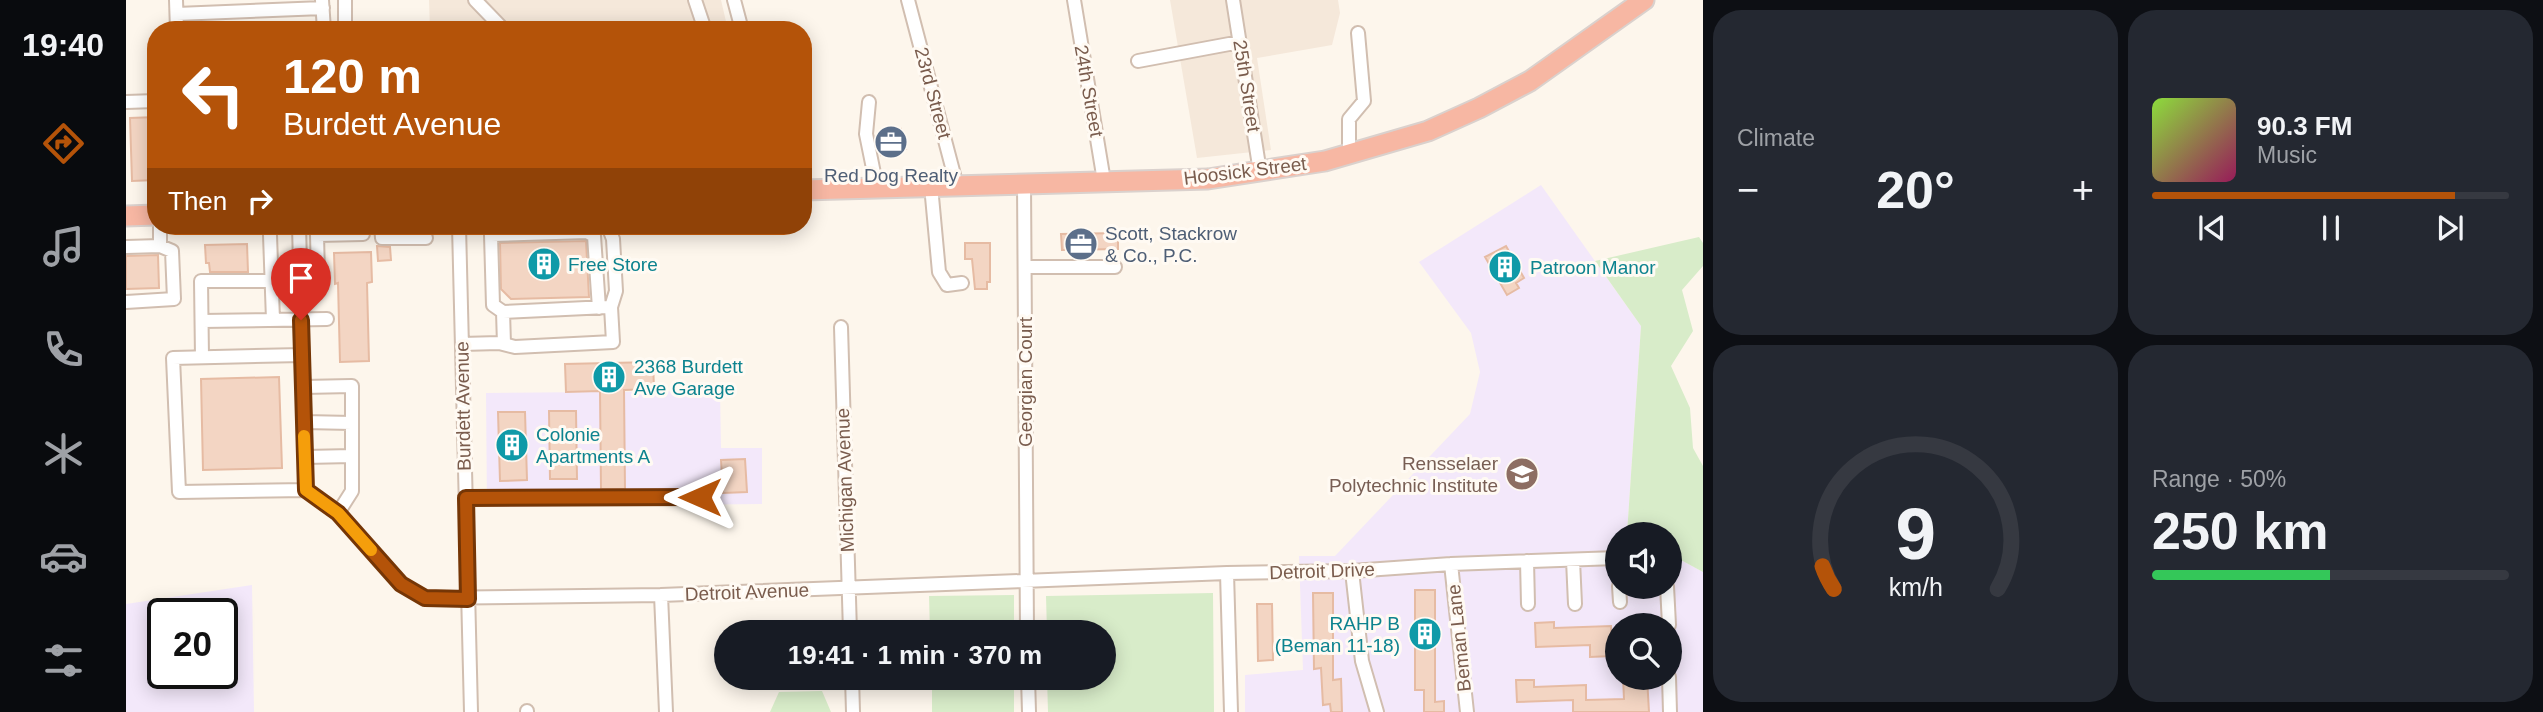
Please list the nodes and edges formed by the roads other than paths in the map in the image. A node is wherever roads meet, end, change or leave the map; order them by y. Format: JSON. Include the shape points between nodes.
{"nodes":[{"id":1,"x":176,"y":0,"type":"edge"},
{"id":2,"x":345,"y":0,"type":"edge"},
{"id":3,"x":475,"y":0,"type":"edge"},
{"id":4,"x":695,"y":0,"type":"edge"},
{"id":5,"x":734,"y":0,"type":"edge"},
{"id":6,"x":908,"y":0,"type":"edge"},
{"id":7,"x":1074,"y":0,"type":"edge"},
{"id":8,"x":1233,"y":0,"type":"edge"},
{"id":9,"x":1644,"y":0,"type":"edge"},
{"id":10,"x":323,"y":4,"type":"edge"},
{"id":11,"x":177,"y":14,"type":"junction"},
{"id":12,"x":177,"y":21,"type":"edge"},
{"id":13,"x":345,"y":21,"type":"edge"},
{"id":14,"x":495,"y":21,"type":"edge"},
{"id":15,"x":702,"y":21,"type":"edge"},
{"id":16,"x":740,"y":21,"type":"edge"},
{"id":17,"x":1358,"y":33,"type":"dead end"},
{"id":18,"x":1240,"y":42,"type":"junction"},
{"id":19,"x":1138,"y":61,"type":"dead end"},
{"id":20,"x":147,"y":101,"type":"edge"},
{"id":21,"x":126,"y":102,"type":"edge"},
{"id":22,"x":869,"y":102,"type":"dead end"},
{"id":23,"x":1349,"y":156,"type":"junction"},
{"id":24,"x":1260,"y":172,"type":"junction"},
{"id":25,"x":1104,"y":181,"type":"junction"},
{"id":26,"x":1024,"y":184,"type":"junction"},
{"id":27,"x":931,"y":186,"type":"junction"},
{"id":28,"x":957,"y":186,"type":"junction"},
{"id":29,"x":877,"y":188,"type":"junction"},
{"id":30,"x":812,"y":190,"type":"edge"},
{"id":31,"x":147,"y":215,"type":"edge"},
{"id":32,"x":126,"y":216,"type":"edge"},
{"id":33,"x":160,"y":235,"type":"edge"},
{"id":34,"x":270,"y":235,"type":"dead end"},
{"id":35,"x":299,"y":235,"type":"edge"},
{"id":36,"x":317,"y":235,"type":"edge"},
{"id":37,"x":382,"y":235,"type":"edge"},
{"id":38,"x":459,"y":235,"type":"edge"},
{"id":39,"x":515,"y":235,"type":"edge"},
{"id":40,"x":592,"y":235,"type":"edge"},
{"id":41,"x":611,"y":235,"type":"edge"},
{"id":42,"x":615,"y":235,"type":"edge"},
{"id":43,"x":426,"y":238,"type":"dead end"},
{"id":44,"x":613,"y":239,"type":"junction"},
{"id":45,"x":160,"y":246,"type":"junction"},
{"id":46,"x":126,"y":247,"type":"edge"},
{"id":47,"x":317,"y":256,"type":"junction"},
{"id":48,"x":300,"y":257,"type":"junction"},
{"id":49,"x":1025,"y":267,"type":"junction"},
{"id":50,"x":1115,"y":267,"type":"dead end"},
{"id":51,"x":318,"y":274,"type":"dead end"},
{"id":52,"x":272,"y":281,"type":"junction"},
{"id":53,"x":962,"y":283,"type":"dead end"},
{"id":54,"x":126,"y":302,"type":"edge"},
{"id":55,"x":605,"y":307,"type":"junction"},
{"id":56,"x":503,"y":312,"type":"junction"},
{"id":57,"x":327,"y":319,"type":"dead end"},
{"id":58,"x":273,"y":320,"type":"junction"},
{"id":59,"x":301,"y":320,"type":"junction"},
{"id":60,"x":202,"y":321,"type":"junction"},
{"id":61,"x":841,"y":327,"type":"dead end"},
{"id":62,"x":462,"y":344,"type":"junction"},
{"id":63,"x":504,"y":344,"type":"junction"},
{"id":64,"x":302,"y":355,"type":"junction"},
{"id":65,"x":202,"y":357,"type":"junction"},
{"id":66,"x":303,"y":387,"type":"junction"},
{"id":67,"x":304,"y":422,"type":"junction"},
{"id":68,"x":352,"y":423,"type":"junction"},
{"id":69,"x":352,"y":456,"type":"junction"},
{"id":70,"x":305,"y":457,"type":"junction"},
{"id":71,"x":306,"y":490,"type":"junction"},
{"id":72,"x":700,"y":497,"type":"dead end"},
{"id":73,"x":466,"y":498,"type":"junction"},
{"id":74,"x":338,"y":513,"type":"junction"},
{"id":75,"x":1605,"y":559,"type":"edge"},
{"id":76,"x":1573,"y":560,"type":"junction"},
{"id":77,"x":1527,"y":562,"type":"junction"},
{"id":78,"x":1451,"y":564,"type":"junction"},
{"id":79,"x":1352,"y":571,"type":"junction"},
{"id":80,"x":1227,"y":573,"type":"junction"},
{"id":81,"x":1026,"y":581,"type":"junction"},
{"id":82,"x":849,"y":587,"type":"junction"},
{"id":83,"x":661,"y":595,"type":"junction"},
{"id":84,"x":468,"y":599,"type":"junction"},
{"id":85,"x":1620,"y":599,"type":"edge"},
{"id":86,"x":1620,"y":602,"type":"dead end"},
{"id":87,"x":1528,"y":604,"type":"dead end"},
{"id":88,"x":1575,"y":604,"type":"dead end"},
{"id":89,"x":850,"y":620,"type":"edge"},
{"id":90,"x":1027,"y":620,"type":"edge"},
{"id":91,"x":852,"y":690,"type":"edge"},
{"id":92,"x":1028,"y":690,"type":"edge"},
{"id":93,"x":1669,"y":690,"type":"edge"},
{"id":94,"x":471,"y":712,"type":"edge"},
{"id":95,"x":666,"y":712,"type":"edge"},
{"id":96,"x":853,"y":712,"type":"edge"},
{"id":97,"x":1029,"y":712,"type":"edge"},
{"id":98,"x":1231,"y":712,"type":"edge"},
{"id":99,"x":1377,"y":712,"type":"edge"},
{"id":100,"x":1467,"y":712,"type":"edge"},
{"id":101,"x":1670,"y":712,"type":"edge"}],
"edges":[{"from":1,"to":11,"type":"street"},
{"from":2,"to":13,"type":"street"},
{"from":3,"to":14,"type":"street"},
{"from":4,"to":15,"type":"street"},
{"from":5,"to":16,"type":"street"},
{"from":6,"to":28,"type":"street","name":"23rd Street"},
{"from":7,"to":25,"type":"street","name":"24th Street"},
{"from":8,"to":18,"type":"street","name":"25th Street"},
{"from":9,"to":23,"type":"highway","name":"Hoosick Street","via":[[1530,81],[1479,108],[1428,131]]},
{"from":10,"to":11,"type":"street"},
{"from":11,"to":12,"type":"street"},
{"from":17,"to":23,"type":"street","via":[[1364,100],[1349,120]]},
{"from":18,"to":19,"type":"street"},
{"from":18,"to":24,"type":"street","name":"25th Street"},
{"from":20,"to":21,"type":"street"},
{"from":22,"to":29,"type":"street","via":[[866,134]]},
{"from":23,"to":24,"type":"highway","name":"Hoosick Street"},
{"from":24,"to":25,"type":"highway","name":"Hoosick Street","via":[[1208,179]]},
{"from":25,"to":26,"type":"highway","name":"Hoosick Street"},
{"from":26,"to":28,"type":"highway","name":"Hoosick Street"},
{"from":26,"to":49,"type":"street","name":"Georgian Court"},
{"from":27,"to":28,"type":"highway","name":"Hoosick Street"},
{"from":27,"to":29,"type":"highway","name":"Hoosick Street"},
{"from":27,"to":53,"type":"street","via":[[939,272],[947,285]]},
{"from":29,"to":30,"type":"highway","name":"Hoosick Street"},
{"from":31,"to":32,"type":"highway"},
{"from":33,"to":45,"type":"street"},
{"from":34,"to":52,"type":"street"},
{"from":35,"to":48,"type":"street"},
{"from":36,"to":47,"type":"street"},
{"from":37,"to":43,"type":"street"},
{"from":38,"to":62,"type":"street","name":"Burdett Avenue"},
{"from":39,"to":56,"type":"street","via":[[491,236],[493,305]]},
{"from":40,"to":55,"type":"street"},
{"from":41,"to":44,"type":"street"},
{"from":42,"to":44,"type":"street"},
{"from":44,"to":55,"type":"street","via":[[616,291]]},
{"from":45,"to":46,"type":"street"},
{"from":45,"to":54,"type":"street","via":[[172,251],[174,299]]},
{"from":47,"to":48,"type":"street"},
{"from":47,"to":51,"type":"street"},
{"from":48,"to":59,"type":"street"},
{"from":49,"to":50,"type":"street"},
{"from":49,"to":81,"type":"street","name":"Georgian Court"},
{"from":52,"to":58,"type":"street"},
{"from":52,"to":60,"type":"street","via":[[201,281]]},
{"from":55,"to":56,"type":"street"},
{"from":55,"to":63,"type":"street","via":[[613,342]]},
{"from":56,"to":63,"type":"street"},
{"from":57,"to":59,"type":"street"},
{"from":58,"to":59,"type":"street"},
{"from":58,"to":60,"type":"street"},
{"from":59,"to":64,"type":"street"},
{"from":60,"to":65,"type":"street"},
{"from":61,"to":82,"type":"street","name":"Michigan Avenue"},
{"from":62,"to":63,"type":"street"},
{"from":62,"to":73,"type":"street","name":"Burdett Avenue"},
{"from":64,"to":65,"type":"street"},
{"from":64,"to":66,"type":"street"},
{"from":65,"to":71,"type":"street","via":[[173,358],[178,492]]},
{"from":66,"to":67,"type":"street"},
{"from":66,"to":68,"type":"street","via":[[352,386]]},
{"from":67,"to":68,"type":"street"},
{"from":67,"to":70,"type":"street"},
{"from":68,"to":69,"type":"street"},
{"from":69,"to":70,"type":"street"},
{"from":69,"to":74,"type":"street","via":[[352,491]]},
{"from":70,"to":71,"type":"street"},
{"from":71,"to":74,"type":"street","name":"Detroit Avenue"},
{"from":72,"to":73,"type":"street"},
{"from":73,"to":84,"type":"street","name":"Burdett Avenue"},
{"from":74,"to":84,"type":"street","name":"Detroit Avenue","via":[[401,584],[425,598]]},
{"from":75,"to":76,"type":"street","name":"Detroit Drive"},
{"from":76,"to":77,"type":"street","name":"Detroit Drive"},
{"from":76,"to":88,"type":"street"},
{"from":77,"to":78,"type":"street","name":"Detroit Drive"},
{"from":77,"to":87,"type":"street"},
{"from":78,"to":79,"type":"street","name":"Detroit Drive"},
{"from":78,"to":100,"type":"street","name":"Beman Lane"},
{"from":79,"to":80,"type":"street","name":"Detroit Drive"},
{"from":79,"to":99,"type":"street","via":[[1362,662]]},
{"from":80,"to":81,"type":"street","name":"Detroit Drive"},
{"from":80,"to":98,"type":"street"},
{"from":81,"to":82,"type":"street","name":"Detroit Avenue"},
{"from":81,"to":90,"type":"street","name":"Georgian Court"},
{"from":82,"to":83,"type":"street","name":"Detroit Avenue"},
{"from":82,"to":89,"type":"street","name":"Michigan Avenue"},
{"from":83,"to":84,"type":"street","name":"Detroit Avenue"},
{"from":83,"to":95,"type":"street"},
{"from":84,"to":94,"type":"street","name":"Burdett Avenue"},
{"from":85,"to":86,"type":"street"},
{"from":91,"to":96,"type":"street"},
{"from":92,"to":97,"type":"street"},
{"from":93,"to":101,"type":"street"}]}
